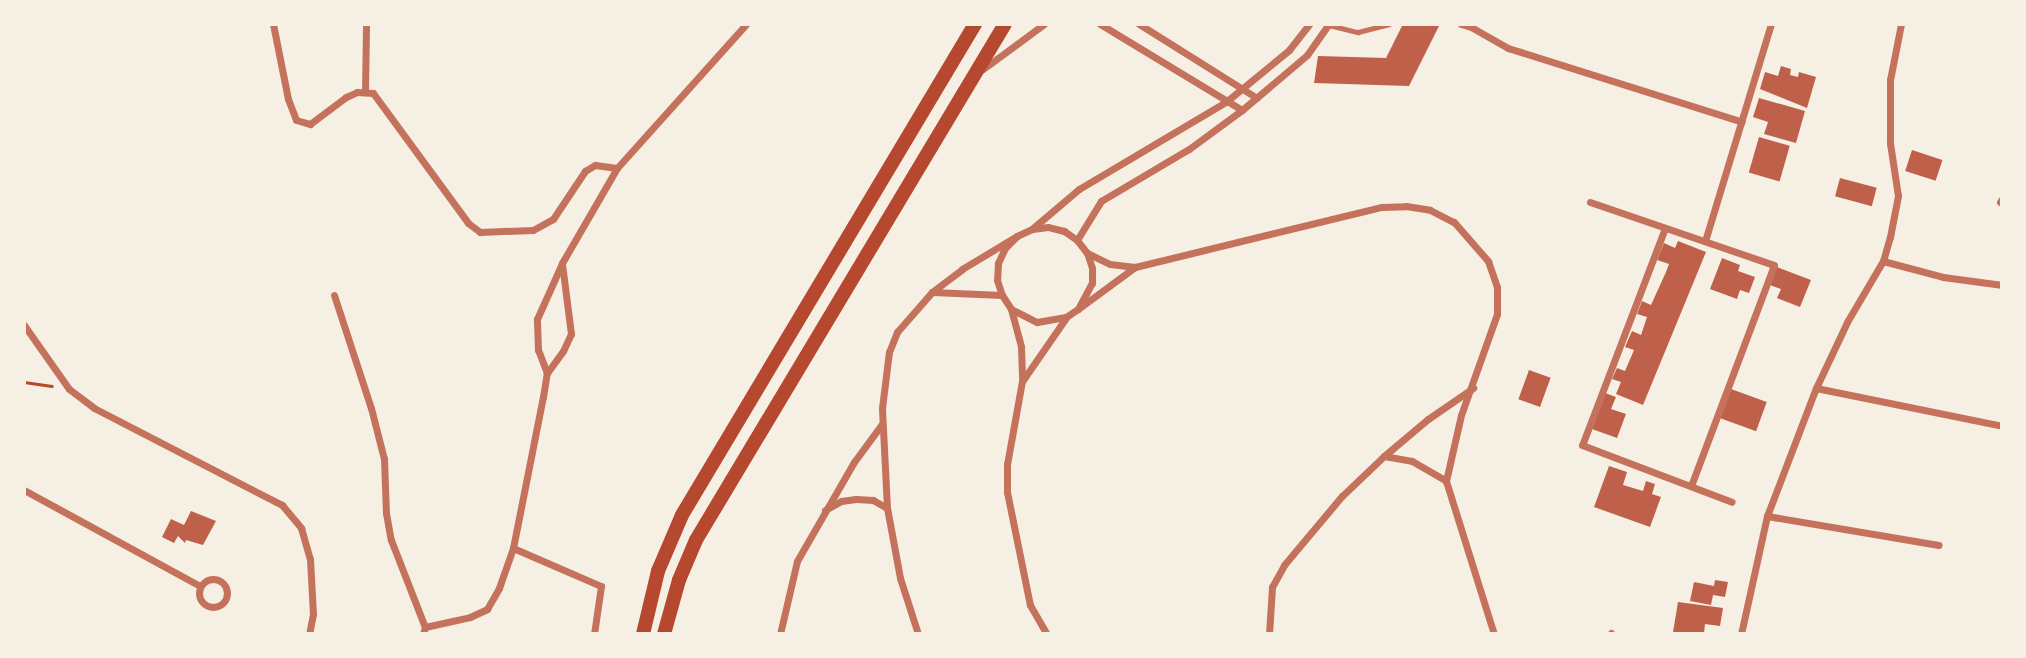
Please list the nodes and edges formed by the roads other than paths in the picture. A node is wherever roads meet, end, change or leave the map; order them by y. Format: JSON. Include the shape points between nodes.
{"nodes":[{"id":1,"x":273,"y":24,"type":"edge"},
{"id":2,"x":366,"y":24,"type":"edge"},
{"id":3,"x":746,"y":24,"type":"edge"},
{"id":4,"x":975,"y":24,"type":"edge"},
{"id":5,"x":1005,"y":24,"type":"edge"},
{"id":6,"x":1044,"y":24,"type":"edge"},
{"id":7,"x":1100,"y":24,"type":"edge"},
{"id":8,"x":1139,"y":24,"type":"edge"},
{"id":9,"x":1309,"y":24,"type":"edge"},
{"id":10,"x":1389,"y":24,"type":"edge"},
{"id":11,"x":1461,"y":24,"type":"edge"},
{"id":12,"x":1771,"y":24,"type":"edge"},
{"id":13,"x":1901,"y":24,"type":"edge"},
{"id":14,"x":1329,"y":25,"type":"edge"},
{"id":15,"x":973,"y":75,"type":"junction"},
{"id":16,"x":1244,"y":88,"type":"junction"},
{"id":17,"x":365,"y":91,"type":"junction"},
{"id":18,"x":1257,"y":97,"type":"junction"},
{"id":19,"x":1227,"y":101,"type":"junction"},
{"id":20,"x":1242,"y":110,"type":"junction"},
{"id":21,"x":1742,"y":122,"type":"junction"},
{"id":22,"x":617,"y":168,"type":"junction"},
{"id":23,"x":1590,"y":202,"type":"dead end"},
{"id":24,"x":1665,"y":228,"type":"junction"},
{"id":25,"x":1032,"y":229,"type":"junction"},
{"id":26,"x":1017,"y":236,"type":"junction"},
{"id":27,"x":1077,"y":240,"type":"junction"},
{"id":28,"x":1704,"y":241,"type":"junction"},
{"id":29,"x":1087,"y":253,"type":"junction"},
{"id":30,"x":1883,"y":261,"type":"junction"},
{"id":31,"x":562,"y":263,"type":"junction"},
{"id":32,"x":1135,"y":267,"type":"junction"},
{"id":33,"x":2001,"y":285,"type":"edge"},
{"id":34,"x":932,"y":292,"type":"junction"},
{"id":35,"x":334,"y":295,"type":"dead end"},
{"id":36,"x":1002,"y":295,"type":"junction"},
{"id":37,"x":1011,"y":309,"type":"junction"},
{"id":38,"x":1078,"y":309,"type":"junction"},
{"id":39,"x":1066,"y":317,"type":"junction"},
{"id":40,"x":24,"y":325,"type":"edge"},
{"id":41,"x":547,"y":373,"type":"junction"},
{"id":42,"x":1022,"y":380,"type":"junction"},
{"id":43,"x":1473,"y":388,"type":"junction"},
{"id":44,"x":1816,"y":388,"type":"junction"},
{"id":45,"x":882,"y":424,"type":"junction"},
{"id":46,"x":2001,"y":426,"type":"edge"},
{"id":47,"x":1384,"y":456,"type":"junction"},
{"id":48,"x":1446,"y":481,"type":"junction"},
{"id":49,"x":1691,"y":486,"type":"junction"},
{"id":50,"x":24,"y":490,"type":"edge"},
{"id":51,"x":1732,"y":502,"type":"dead end"},
{"id":52,"x":887,"y":508,"type":"junction"},
{"id":53,"x":824,"y":511,"type":"junction"},
{"id":54,"x":1767,"y":516,"type":"junction"},
{"id":55,"x":1939,"y":545,"type":"dead end"},
{"id":56,"x":513,"y":548,"type":"junction"},
{"id":57,"x":200,"y":586,"type":"junction"},
{"id":58,"x":424,"y":630,"type":"edge"},
{"id":59,"x":784,"y":632,"type":"edge"},
{"id":60,"x":309,"y":634,"type":"edge"},
{"id":61,"x":594,"y":634,"type":"edge"},
{"id":62,"x":643,"y":634,"type":"edge"},
{"id":63,"x":664,"y":634,"type":"edge"},
{"id":64,"x":918,"y":634,"type":"edge"},
{"id":65,"x":1047,"y":634,"type":"edge"},
{"id":66,"x":1269,"y":634,"type":"edge"},
{"id":67,"x":1494,"y":634,"type":"edge"},
{"id":68,"x":1741,"y":634,"type":"edge"}],
"edges":[{"from":1,"to":17,"type":"street","via":[[296,120],[310,124],[346,97]]},
{"from":2,"to":17,"type":"street"},
{"from":3,"to":22,"type":"street"},
{"from":4,"to":62,"type":"highway","via":[[682,515],[658,571]]},
{"from":5,"to":15,"type":"highway"},
{"from":6,"to":15,"type":"street"},
{"from":7,"to":19,"type":"street"},
{"from":8,"to":16,"type":"street"},
{"from":9,"to":16,"type":"street","via":[[1289,50]]},
{"from":10,"to":14,"type":"lane","via":[[1358,32]]},
{"from":11,"to":21,"type":"street","via":[[1486,30],[1508,48]]},
{"from":12,"to":21,"type":"street"},
{"from":13,"to":30,"type":"street","via":[[1890,80],[1890,143],[1898,196]]},
{"from":14,"to":18,"type":"street","via":[[1307,55]]},
{"from":15,"to":63,"type":"highway","via":[[696,540]]},
{"from":16,"to":18,"type":"street"},
{"from":16,"to":19,"type":"street"},
{"from":17,"to":22,"type":"street","via":[[386,107],[468,223],[480,232],[533,230],[553,219],[585,171],[595,166]]},
{"from":18,"to":20,"type":"street"},
{"from":19,"to":20,"type":"street"},
{"from":19,"to":25,"type":"street","via":[[1079,189]]},
{"from":20,"to":27,"type":"street","via":[[1189,149],[1101,201]]},
{"from":21,"to":28,"type":"street"},
{"from":22,"to":31,"type":"street"},
{"from":23,"to":24,"type":"street"},
{"from":24,"to":28,"type":"street"},
{"from":24,"to":49,"type":"street","via":[[1582,445]]},
{"from":25,"to":26,"type":"street"},
{"from":25,"to":27,"type":"street","via":[[1048,227]]},
{"from":26,"to":34,"type":"street"},
{"from":26,"to":36,"type":"street","via":[[998,263]]},
{"from":27,"to":29,"type":"street"},
{"from":28,"to":49,"type":"street","via":[[1774,265]]},
{"from":29,"to":32,"type":"street","via":[[1110,264]]},
{"from":29,"to":38,"type":"street","via":[[1092,282]]},
{"from":30,"to":33,"type":"street","via":[[1942,277]]},
{"from":30,"to":44,"type":"street"},
{"from":31,"to":41,"type":"street","via":[[537,319],[538,350]]},
{"from":31,"to":41,"type":"street","via":[[571,334]]},
{"from":32,"to":38,"type":"street"},
{"from":32,"to":43,"type":"street","via":[[1382,207],[1430,210],[1454,222],[1473,240],[1488,261],[1497,287],[1497,314]]},
{"from":34,"to":36,"type":"street"},
{"from":34,"to":45,"type":"street","via":[[907,317],[893,342]]},
{"from":35,"to":58,"type":"street","via":[[384,459],[391,540]]},
{"from":36,"to":37,"type":"street"},
{"from":37,"to":39,"type":"street","via":[[1037,322]]},
{"from":37,"to":42,"type":"street","via":[[1021,347]]},
{"from":38,"to":39,"type":"street"},
{"from":39,"to":42,"type":"street"},
{"from":40,"to":60,"type":"street","via":[[69,388],[94,408],[282,505],[301,528],[310,559],[313,614]]},
{"from":41,"to":56,"type":"street"},
{"from":42,"to":65,"type":"street","via":[[1007,464],[1007,492],[1030,605]]},
{"from":43,"to":47,"type":"street"},
{"from":43,"to":48,"type":"street","via":[[1461,415]]},
{"from":44,"to":46,"type":"street"},
{"from":44,"to":54,"type":"street"},
{"from":45,"to":52,"type":"street"},
{"from":45,"to":53,"type":"street"},
{"from":47,"to":48,"type":"street","via":[[1412,461]]},
{"from":47,"to":66,"type":"street","via":[[1342,496],[1284,565],[1272,587]]},
{"from":48,"to":67,"type":"street"},
{"from":49,"to":51,"type":"street"},
{"from":50,"to":57,"type":"street"},
{"from":52,"to":53,"type":"street","via":[[873,500],[856,499]]},
{"from":52,"to":64,"type":"street","via":[[900,578]]},
{"from":53,"to":59,"type":"street","via":[[797,561]]},
{"from":54,"to":55,"type":"street"},
{"from":54,"to":68,"type":"street"},
{"from":56,"to":58,"type":"street","via":[[487,609]]},
{"from":56,"to":61,"type":"street","via":[[601,586]]},
{"from":57,"to":57,"type":"street","via":[[199,599],[206,607],[216,608],[225,601],[228,589],[222,581],[210,579]]}]}
